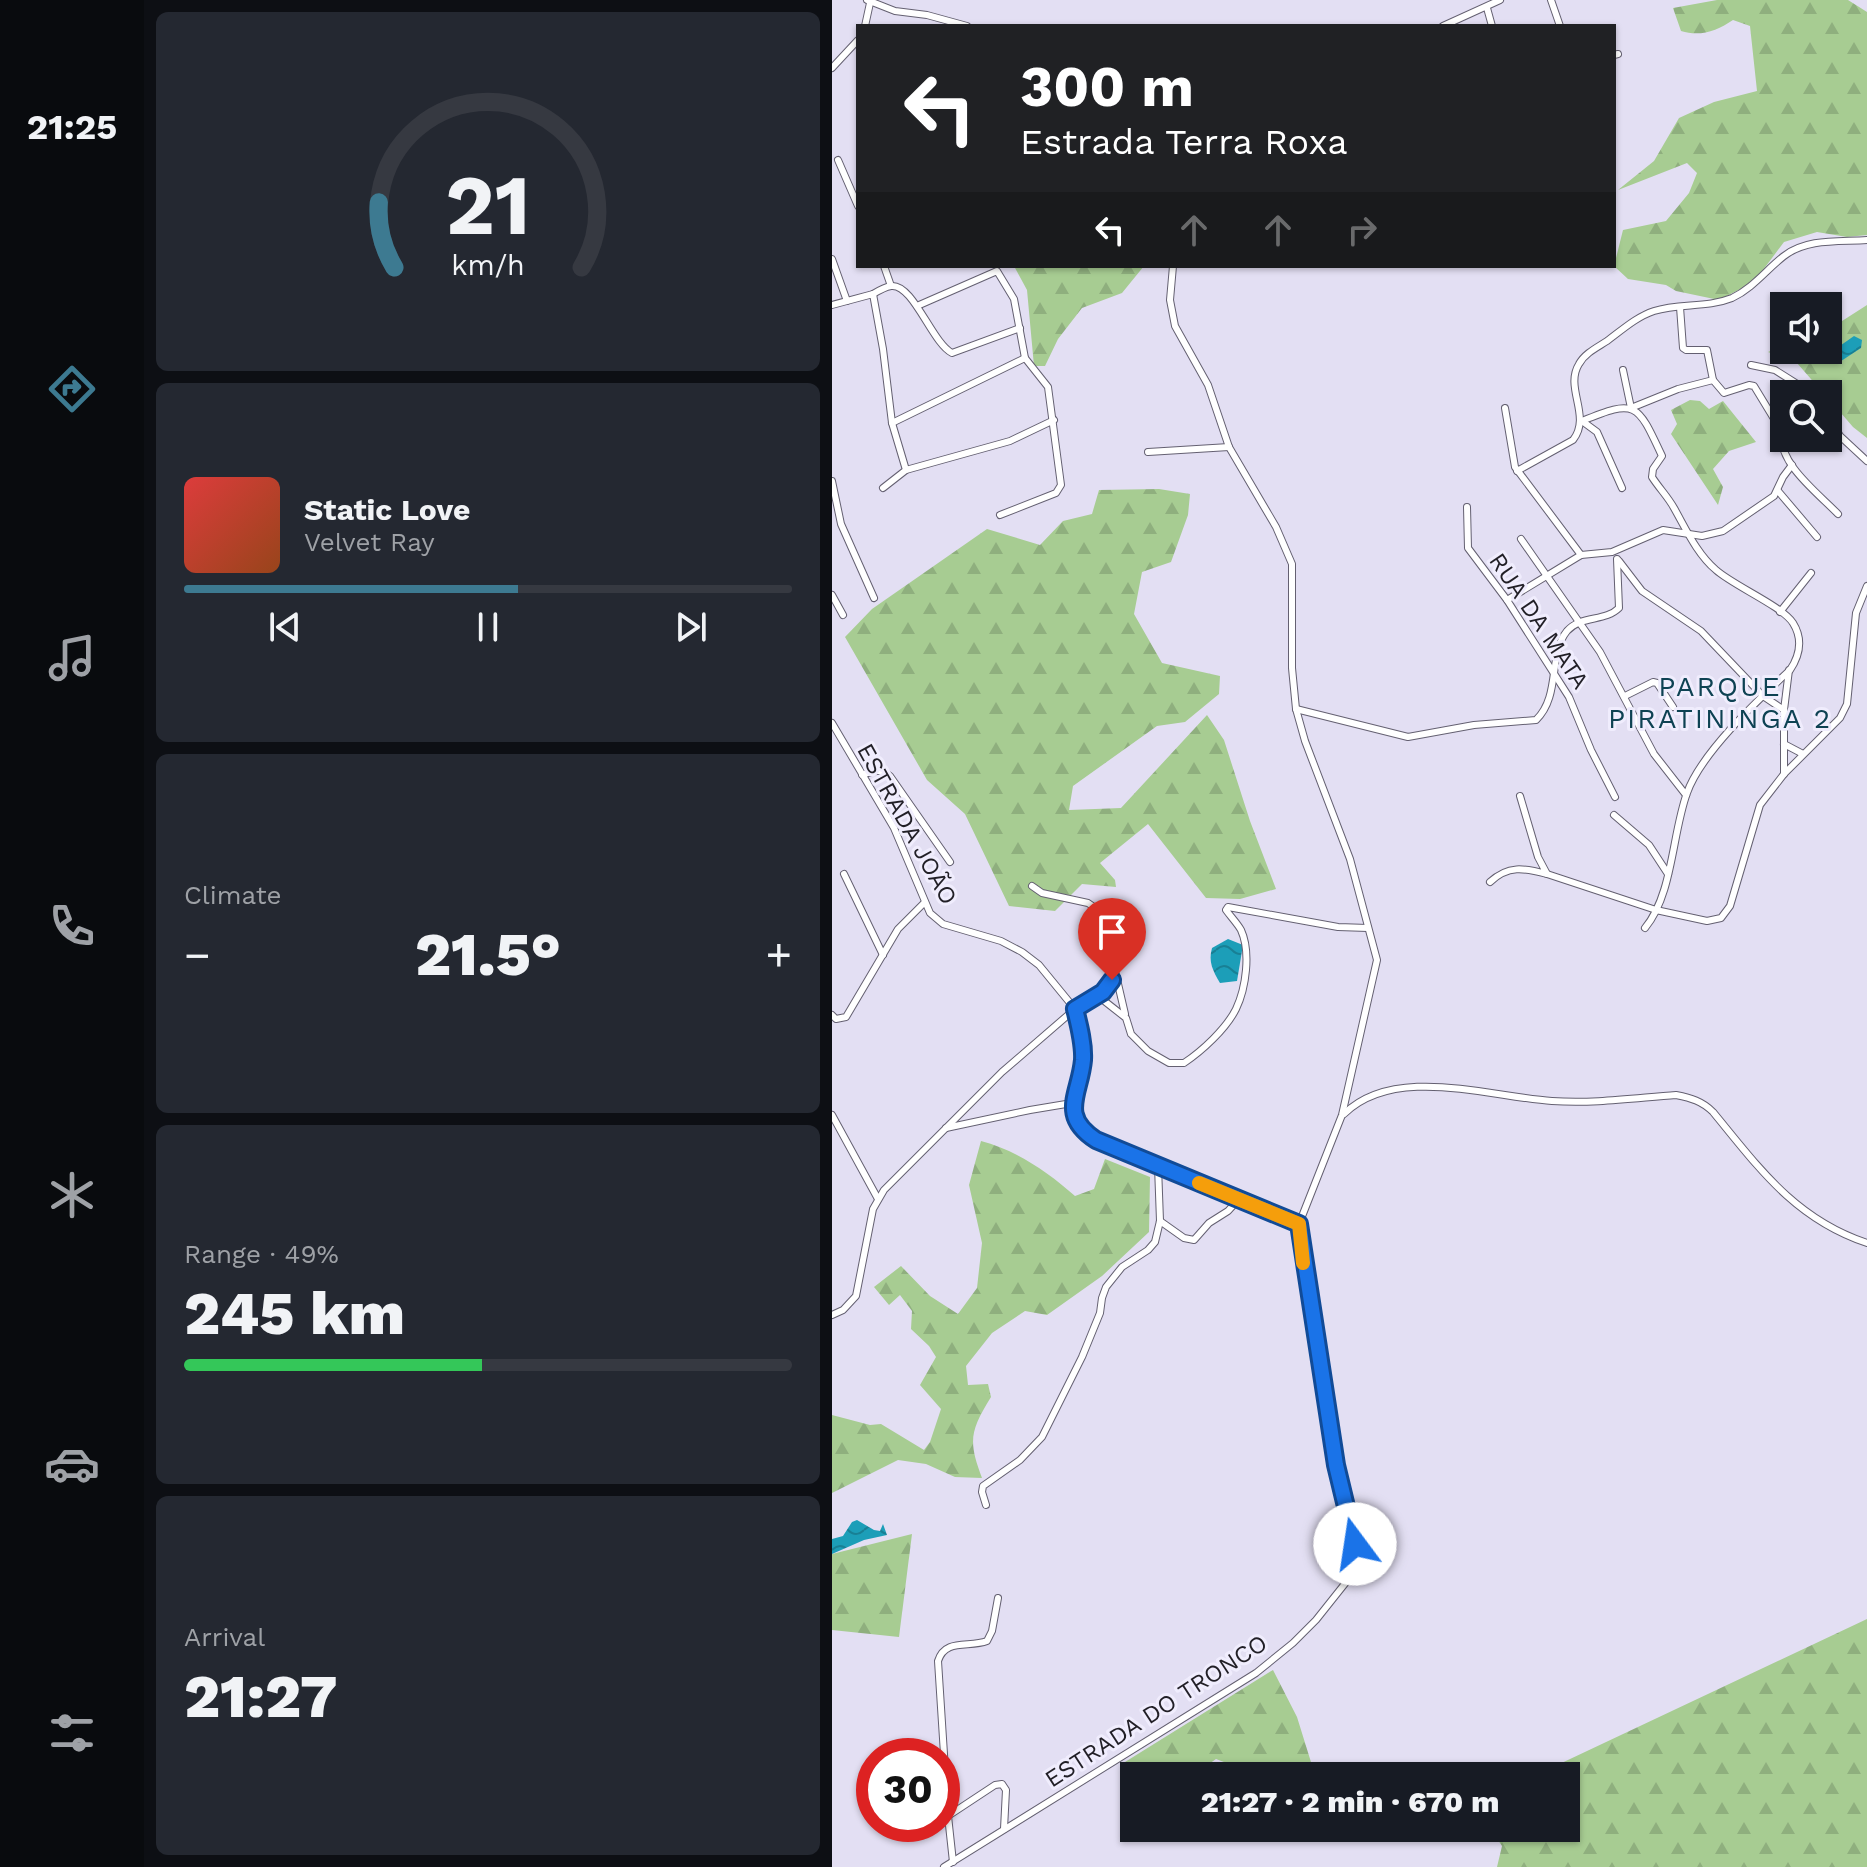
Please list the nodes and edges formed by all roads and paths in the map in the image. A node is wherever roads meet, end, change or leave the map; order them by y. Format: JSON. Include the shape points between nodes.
{"nodes":[{"id":1,"x":1500,"y":0,"type":"edge"},
{"id":2,"x":1551,"y":0,"type":"edge"},
{"id":3,"x":868,"y":2,"type":"edge"},
{"id":4,"x":1487,"y":8,"type":"junction"},
{"id":5,"x":865,"y":24,"type":"edge"},
{"id":6,"x":959,"y":24,"type":"edge"},
{"id":7,"x":1448,"y":24,"type":"edge"},
{"id":8,"x":1491,"y":24,"type":"edge"},
{"id":9,"x":1559,"y":24,"type":"edge"},
{"id":10,"x":856,"y":42,"type":"edge"},
{"id":11,"x":832,"y":68,"type":"edge"},
{"id":12,"x":838,"y":160,"type":"dead end"},
{"id":13,"x":856,"y":201,"type":"edge"},
{"id":14,"x":1867,"y":240,"type":"edge"},
{"id":15,"x":832,"y":259,"type":"edge"},
{"id":16,"x":885,"y":268,"type":"edge"},
{"id":17,"x":1173,"y":268,"type":"edge"},
{"id":18,"x":891,"y":286,"type":"junction"},
{"id":19,"x":873,"y":294,"type":"junction"},
{"id":20,"x":847,"y":301,"type":"junction"},
{"id":21,"x":832,"y":305,"type":"edge"},
{"id":22,"x":917,"y":306,"type":"junction"},
{"id":23,"x":1680,"y":307,"type":"junction"},
{"id":24,"x":1020,"y":328,"type":"junction"},
{"id":25,"x":1025,"y":358,"type":"junction"},
{"id":26,"x":1751,"y":365,"type":"dead end"},
{"id":27,"x":1623,"y":370,"type":"dead end"},
{"id":28,"x":1713,"y":380,"type":"junction"},
{"id":29,"x":1791,"y":380,"type":"edge"},
{"id":30,"x":1505,"y":408,"type":"dead end"},
{"id":31,"x":1631,"y":408,"type":"junction"},
{"id":32,"x":1054,"y":420,"type":"junction"},
{"id":33,"x":1582,"y":421,"type":"junction"},
{"id":34,"x":892,"y":423,"type":"junction"},
{"id":35,"x":1842,"y":438,"type":"edge"},
{"id":36,"x":1229,"y":447,"type":"junction"},
{"id":37,"x":1148,"y":452,"type":"dead end"},
{"id":38,"x":1867,"y":461,"type":"edge"},
{"id":39,"x":1792,"y":465,"type":"junction"},
{"id":40,"x":906,"y":470,"type":"junction"},
{"id":41,"x":1517,"y":471,"type":"junction"},
{"id":42,"x":832,"y":481,"type":"edge"},
{"id":43,"x":883,"y":488,"type":"dead end"},
{"id":44,"x":1622,"y":488,"type":"dead end"},
{"id":45,"x":1778,"y":491,"type":"junction"},
{"id":46,"x":1467,"y":507,"type":"dead end"},
{"id":47,"x":1838,"y":514,"type":"dead end"},
{"id":48,"x":1000,"y":515,"type":"dead end"},
{"id":49,"x":841,"y":524,"type":"junction"},
{"id":50,"x":832,"y":531,"type":"edge"},
{"id":51,"x":1686,"y":533,"type":"junction"},
{"id":52,"x":1817,"y":537,"type":"dead end"},
{"id":53,"x":1521,"y":539,"type":"dead end"},
{"id":54,"x":1581,"y":555,"type":"junction"},
{"id":55,"x":1615,"y":556,"type":"junction"},
{"id":56,"x":1811,"y":573,"type":"dead end"},
{"id":57,"x":1548,"y":577,"type":"junction"},
{"id":58,"x":1867,"y":586,"type":"edge"},
{"id":59,"x":832,"y":595,"type":"edge"},
{"id":60,"x":874,"y":598,"type":"dead end"},
{"id":61,"x":1507,"y":600,"type":"junction"},
{"id":62,"x":1780,"y":612,"type":"junction"},
{"id":63,"x":843,"y":615,"type":"dead end"},
{"id":64,"x":1581,"y":622,"type":"junction"},
{"id":65,"x":1790,"y":670,"type":"junction"},
{"id":66,"x":1555,"y":675,"type":"junction"},
{"id":67,"x":1625,"y":696,"type":"junction"},
{"id":68,"x":1763,"y":696,"type":"junction"},
{"id":69,"x":1673,"y":707,"type":"dead end"},
{"id":70,"x":1296,"y":709,"type":"junction"},
{"id":71,"x":1784,"y":710,"type":"junction"},
{"id":72,"x":832,"y":723,"type":"edge"},
{"id":73,"x":1784,"y":744,"type":"junction"},
{"id":74,"x":1803,"y":754,"type":"junction"},
{"id":75,"x":1784,"y":774,"type":"junction"},
{"id":76,"x":862,"y":775,"type":"junction"},
{"id":77,"x":1686,"y":795,"type":"junction"},
{"id":78,"x":1520,"y":796,"type":"dead end"},
{"id":79,"x":1615,"y":797,"type":"dead end"},
{"id":80,"x":1614,"y":815,"type":"dead end"},
{"id":81,"x":950,"y":862,"type":"dead end"},
{"id":82,"x":844,"y":874,"type":"dead end"},
{"id":83,"x":1547,"y":874,"type":"junction"},
{"id":84,"x":1668,"y":874,"type":"junction"},
{"id":85,"x":1490,"y":882,"type":"dead end"},
{"id":86,"x":1032,"y":886,"type":"dead end"},
{"id":87,"x":924,"y":903,"type":"junction"},
{"id":88,"x":1656,"y":910,"type":"junction"},
{"id":89,"x":1368,"y":928,"type":"junction"},
{"id":90,"x":1645,"y":928,"type":"dead end"},
{"id":91,"x":883,"y":955,"type":"junction"},
{"id":92,"x":1115,"y":971,"type":"junction"},
{"id":93,"x":1098,"y":996,"type":"junction"},
{"id":94,"x":1075,"y":1009,"type":"junction"},
{"id":95,"x":832,"y":1015,"type":"edge"},
{"id":96,"x":1126,"y":1018,"type":"junction"},
{"id":97,"x":1072,"y":1103,"type":"junction"},
{"id":98,"x":1342,"y":1115,"type":"junction"},
{"id":99,"x":833,"y":1120,"type":"edge"},
{"id":100,"x":946,"y":1128,"type":"junction"},
{"id":101,"x":1158,"y":1166,"type":"junction"},
{"id":102,"x":878,"y":1199,"type":"junction"},
{"id":103,"x":1239,"y":1199,"type":"junction"},
{"id":104,"x":1160,"y":1221,"type":"junction"},
{"id":105,"x":1299,"y":1224,"type":"junction"},
{"id":106,"x":1867,"y":1243,"type":"edge"},
{"id":107,"x":832,"y":1315,"type":"edge"},
{"id":108,"x":986,"y":1505,"type":"dead end"},
{"id":109,"x":998,"y":1598,"type":"dead end"},
{"id":110,"x":943,"y":1738,"type":"edge"},
{"id":111,"x":960,"y":1808,"type":"edge"},
{"id":112,"x":1004,"y":1829,"type":"junction"},
{"id":113,"x":951,"y":1842,"type":"edge"},
{"id":114,"x":953,"y":1862,"type":"junction"},
{"id":115,"x":944,"y":1867,"type":"edge"}],
"edges":[{"from":1,"to":4,"type":"street"},
{"from":2,"to":9,"type":"street"},
{"from":3,"to":5,"type":"street"},
{"from":3,"to":6,"type":"street"},
{"from":4,"to":7,"type":"street"},
{"from":4,"to":8,"type":"street"},
{"from":10,"to":11,"type":"street"},
{"from":12,"to":13,"type":"street"},
{"from":14,"to":23,"type":"street","via":[[1797,248],[1735,296]]},
{"from":15,"to":20,"type":"street"},
{"from":16,"to":18,"type":"street"},
{"from":17,"to":36,"type":"street","via":[[1171,313],[1208,385]]},
{"from":18,"to":19,"type":"street"},
{"from":18,"to":22,"type":"street","via":[[899,287]]},
{"from":19,"to":20,"type":"street"},
{"from":19,"to":34,"type":"street"},
{"from":20,"to":21,"type":"street"},
{"from":22,"to":24,"type":"street","via":[[941,345],[952,353]]},
{"from":22,"to":24,"type":"street","via":[[997,271],[1014,299]]},
{"from":23,"to":28,"type":"street","via":[[1683,348],[1707,350]]},
{"from":23,"to":33,"type":"street","via":[[1641,317],[1581,360],[1575,382]]},
{"from":24,"to":25,"type":"street"},
{"from":25,"to":32,"type":"street","via":[[1048,387]]},
{"from":25,"to":34,"type":"street"},
{"from":26,"to":29,"type":"street"},
{"from":27,"to":31,"type":"street"},
{"from":28,"to":31,"type":"street"},
{"from":28,"to":39,"type":"street","via":[[1724,393],[1754,386],[1782,432],[1780,444]]},
{"from":30,"to":41,"type":"street"},
{"from":31,"to":33,"type":"street","via":[[1616,407]]},
{"from":31,"to":51,"type":"street","via":[[1662,456],[1652,477]]},
{"from":32,"to":40,"type":"street","via":[[1010,441]]},
{"from":32,"to":48,"type":"street","via":[[1059,489]]},
{"from":33,"to":41,"type":"street","via":[[1573,440]]},
{"from":33,"to":44,"type":"street","via":[[1597,432]]},
{"from":34,"to":40,"type":"street"},
{"from":35,"to":38,"type":"street"},
{"from":36,"to":37,"type":"street"},
{"from":36,"to":70,"type":"street","via":[[1292,564]]},
{"from":39,"to":45,"type":"street"},
{"from":39,"to":47,"type":"street"},
{"from":40,"to":43,"type":"street"},
{"from":41,"to":54,"type":"street"},
{"from":42,"to":49,"type":"street"},
{"from":45,"to":51,"type":"street","via":[[1723,531]]},
{"from":45,"to":52,"type":"street"},
{"from":46,"to":61,"type":"street","name":"RUA DA MATA","via":[[1468,548]]},
{"from":49,"to":50,"type":"street"},
{"from":49,"to":60,"type":"street"},
{"from":51,"to":55,"type":"street","via":[[1655,532]]},
{"from":51,"to":62,"type":"street","via":[[1726,578]]},
{"from":53,"to":57,"type":"street"},
{"from":54,"to":55,"type":"street"},
{"from":54,"to":57,"type":"street"},
{"from":55,"to":64,"type":"street","via":[[1619,608]]},
{"from":55,"to":68,"type":"street","via":[[1642,591],[1701,631]]},
{"from":56,"to":62,"type":"street"},
{"from":57,"to":61,"type":"street"},
{"from":57,"to":64,"type":"street"},
{"from":58,"to":74,"type":"street","via":[[1856,613],[1847,704]]},
{"from":59,"to":63,"type":"street"},
{"from":61,"to":66,"type":"street","name":"RUA DA MATA"},
{"from":62,"to":65,"type":"street","via":[[1793,622],[1799,638],[1799,653]]},
{"from":64,"to":66,"type":"street","via":[[1563,637]]},
{"from":64,"to":67,"type":"street"},
{"from":65,"to":68,"type":"street"},
{"from":65,"to":71,"type":"street"},
{"from":66,"to":70,"type":"street","via":[[1536,720],[1408,737]]},
{"from":66,"to":79,"type":"street","name":"RUA DA MATA"},
{"from":67,"to":69,"type":"street","via":[[1653,682]]},
{"from":67,"to":77,"type":"street","via":[[1654,754]]},
{"from":68,"to":71,"type":"street"},
{"from":68,"to":77,"type":"street","via":[[1700,764]]},
{"from":70,"to":89,"type":"street","via":[[1350,859]]},
{"from":71,"to":73,"type":"street"},
{"from":72,"to":76,"type":"street","name":"ESTRADA JOÃO"},
{"from":73,"to":74,"type":"street"},
{"from":73,"to":75,"type":"street"},
{"from":74,"to":75,"type":"street"},
{"from":75,"to":88,"type":"street","via":[[1760,805],[1726,913],[1707,921]]},
{"from":76,"to":81,"type":"street","via":[[884,770]]},
{"from":76,"to":87,"type":"street","name":"ESTRADA JOÃO","via":[[905,851]]},
{"from":77,"to":84,"type":"street"},
{"from":78,"to":83,"type":"street"},
{"from":80,"to":84,"type":"street","via":[[1649,845]]},
{"from":82,"to":91,"type":"street"},
{"from":83,"to":85,"type":"street","via":[[1524,868],[1502,871]]},
{"from":83,"to":88,"type":"street"},
{"from":84,"to":88,"type":"street"},
{"from":86,"to":92,"type":"street","via":[[1101,912],[1115,941]]},
{"from":87,"to":91,"type":"street","via":[[898,929]]},
{"from":87,"to":94,"type":"street","name":"ESTRADA JOÃO","via":[[943,924],[1022,952]]},
{"from":88,"to":90,"type":"street"},
{"from":89,"to":96,"type":"street","via":[[1228,907],[1247,953],[1236,1009],[1227,1022],[1178,1064],[1138,1043]]},
{"from":89,"to":98,"type":"street","via":[[1377,960]]},
{"from":91,"to":95,"type":"street","via":[[846,1017]]},
{"from":92,"to":93,"type":"street"},
{"from":92,"to":96,"type":"street"},
{"from":93,"to":94,"type":"street"},
{"from":93,"to":96,"type":"street"},
{"from":94,"to":97,"type":"street","via":[[1083,1059]]},
{"from":94,"to":100,"type":"street"},
{"from":97,"to":100,"type":"street"},
{"from":97,"to":101,"type":"street","via":[[1089,1135]]},
{"from":98,"to":105,"type":"street"},
{"from":98,"to":106,"type":"street","via":[[1373,1095],[1434,1087],[1553,1102],[1687,1097],[1713,1112],[1796,1206],[1825,1226]]},
{"from":99,"to":102,"type":"street"},
{"from":100,"to":102,"type":"street"},
{"from":101,"to":103,"type":"street"},
{"from":101,"to":104,"type":"street"},
{"from":102,"to":107,"type":"street","via":[[856,1296]]},
{"from":103,"to":104,"type":"street","via":[[1194,1240]]},
{"from":103,"to":105,"type":"street"},
{"from":104,"to":108,"type":"street","via":[[1155,1242],[1106,1287],[1087,1346],[1042,1437],[983,1486]]},
{"from":105,"to":112,"type":"street","name":"ESTRADA DO TRONCO","via":[[1336,1465],[1357,1552],[1351,1576],[1303,1634],[1256,1673]]},
{"from":109,"to":110,"type":"street","via":[[987,1641],[958,1644],[938,1661]]},
{"from":111,"to":112,"type":"street","via":[[1002,1784]]},
{"from":112,"to":114,"type":"street","name":"ESTRADA DO TRONCO"},
{"from":113,"to":114,"type":"street"},
{"from":114,"to":115,"type":"street","name":"ESTRADA DO TRONCO"}]}
